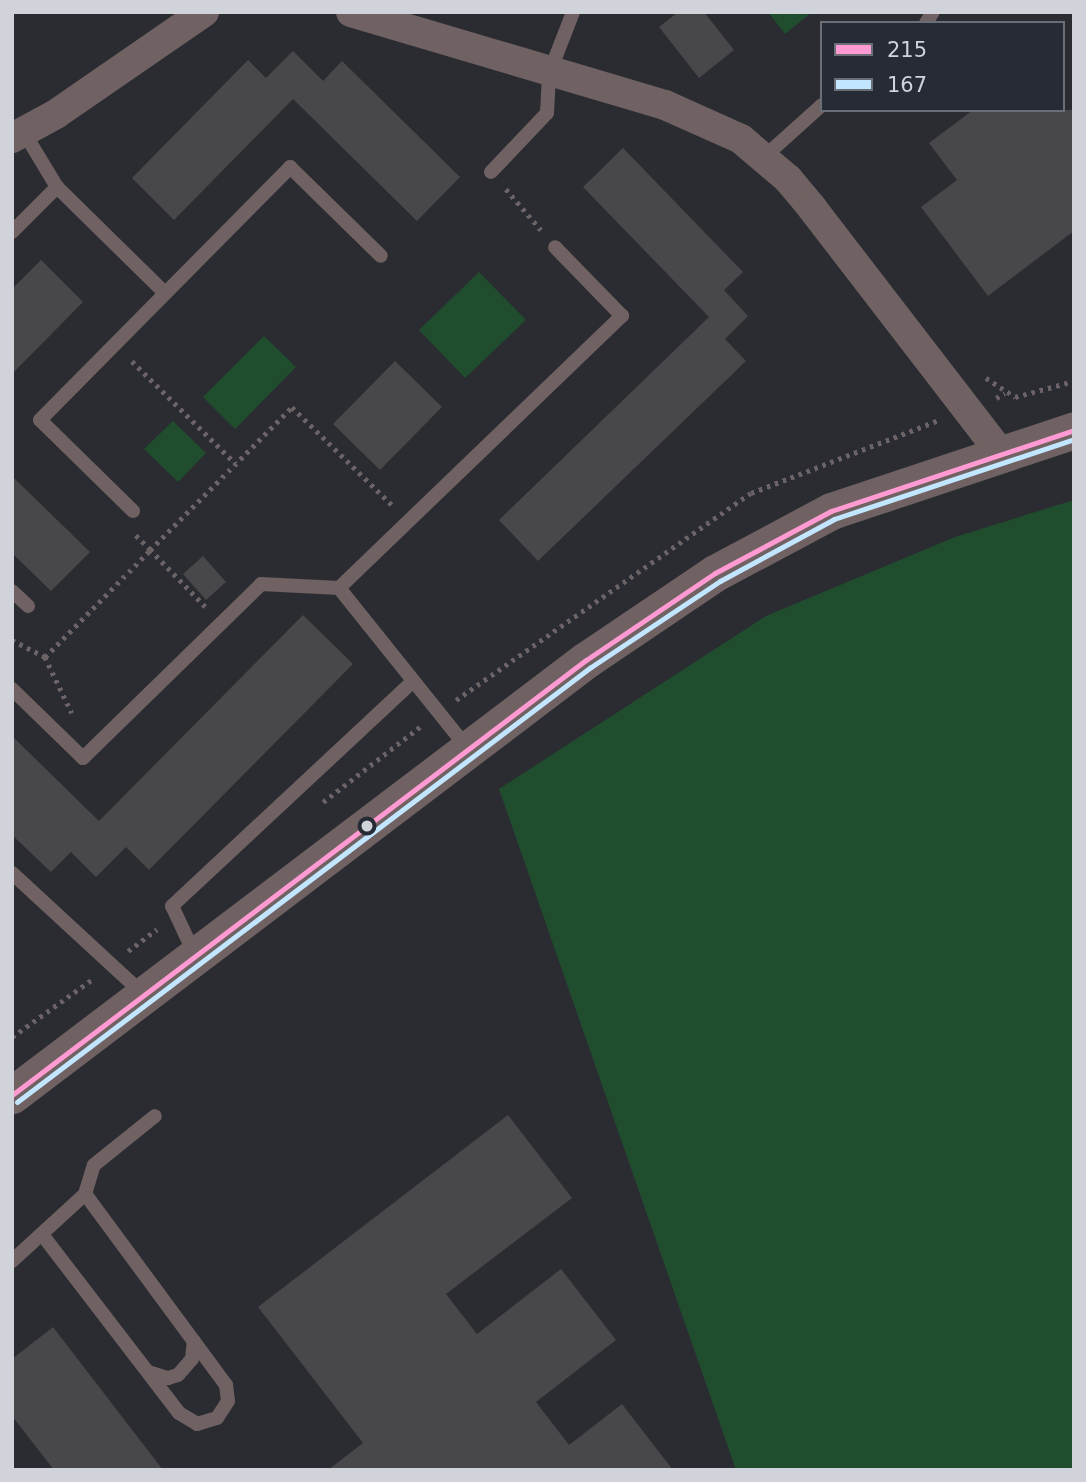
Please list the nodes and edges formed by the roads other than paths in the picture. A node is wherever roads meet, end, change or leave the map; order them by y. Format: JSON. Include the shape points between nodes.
{"nodes":[{"id":1,"x":204,"y":12,"type":"edge"},
{"id":2,"x":351,"y":12,"type":"edge"},
{"id":3,"x":573,"y":12,"type":"edge"},
{"id":4,"x":549,"y":74,"type":"junction"},
{"id":5,"x":820,"y":107,"type":"edge"},
{"id":6,"x":19,"y":136,"type":"edge"},
{"id":7,"x":764,"y":157,"type":"junction"},
{"id":8,"x":491,"y":172,"type":"road end"},
{"id":9,"x":57,"y":187,"type":"junction"},
{"id":10,"x":12,"y":232,"type":"edge"},
{"id":11,"x":555,"y":247,"type":"road end"},
{"id":12,"x":381,"y":256,"type":"dead end"},
{"id":13,"x":165,"y":293,"type":"junction"},
{"id":14,"x":1074,"y":430,"type":"edge"},
{"id":15,"x":1001,"y":453,"type":"junction"},
{"id":16,"x":133,"y":512,"type":"dead end"},
{"id":17,"x":340,"y":588,"type":"junction"},
{"id":18,"x":12,"y":591,"type":"edge"},
{"id":19,"x":28,"y":606,"type":"dead end"},
{"id":20,"x":413,"y":681,"type":"junction"},
{"id":21,"x":12,"y":689,"type":"edge"},
{"id":22,"x":468,"y":749,"type":"junction"},
{"id":23,"x":12,"y":873,"type":"edge"},
{"id":24,"x":195,"y":956,"type":"junction"},
{"id":25,"x":144,"y":995,"type":"junction"},
{"id":26,"x":12,"y":1094,"type":"edge"},
{"id":27,"x":155,"y":1116,"type":"dead end"},
{"id":28,"x":85,"y":1195,"type":"junction"},
{"id":29,"x":44,"y":1237,"type":"junction"},
{"id":30,"x":12,"y":1261,"type":"edge"},
{"id":31,"x":194,"y":1341,"type":"junction"},
{"id":32,"x":148,"y":1372,"type":"junction"}],
"edges":[{"from":1,"to":6,"type":"street"},
{"from":2,"to":4,"type":"street"},
{"from":3,"to":4,"type":"lane"},
{"from":4,"to":7,"type":"street","via":[[705,120]]},
{"from":4,"to":8,"type":"lane","via":[[547,113]]},
{"from":5,"to":7,"type":"lane"},
{"from":6,"to":9,"type":"lane"},
{"from":7,"to":15,"type":"street","via":[[812,208]]},
{"from":9,"to":10,"type":"lane"},
{"from":9,"to":13,"type":"lane"},
{"from":11,"to":17,"type":"lane","via":[[622,316]]},
{"from":12,"to":13,"type":"lane","via":[[290,167]]},
{"from":13,"to":16,"type":"lane","via":[[40,419]]},
{"from":14,"to":15,"type":"street"},
{"from":15,"to":22,"type":"street","via":[[831,511],[754,549],[586,660]]},
{"from":17,"to":20,"type":"lane"},
{"from":17,"to":21,"type":"lane","via":[[261,584],[83,758]]},
{"from":18,"to":19,"type":"lane"},
{"from":20,"to":22,"type":"lane"},
{"from":20,"to":24,"type":"lane","via":[[172,906]]},
{"from":22,"to":24,"type":"street"},
{"from":23,"to":25,"type":"lane"},
{"from":24,"to":25,"type":"street"},
{"from":25,"to":26,"type":"street"},
{"from":27,"to":28,"type":"lane","via":[[94,1165]]},
{"from":28,"to":29,"type":"lane","via":[[61,1213]]},
{"from":28,"to":31,"type":"lane"},
{"from":29,"to":30,"type":"lane"},
{"from":29,"to":32,"type":"lane"},
{"from":31,"to":32,"type":"lane","via":[[192,1359],[178,1375],[168,1378]]},
{"from":31,"to":32,"type":"lane","via":[[226,1385],[228,1401],[217,1418],[207,1423],[187,1420]]}]}
